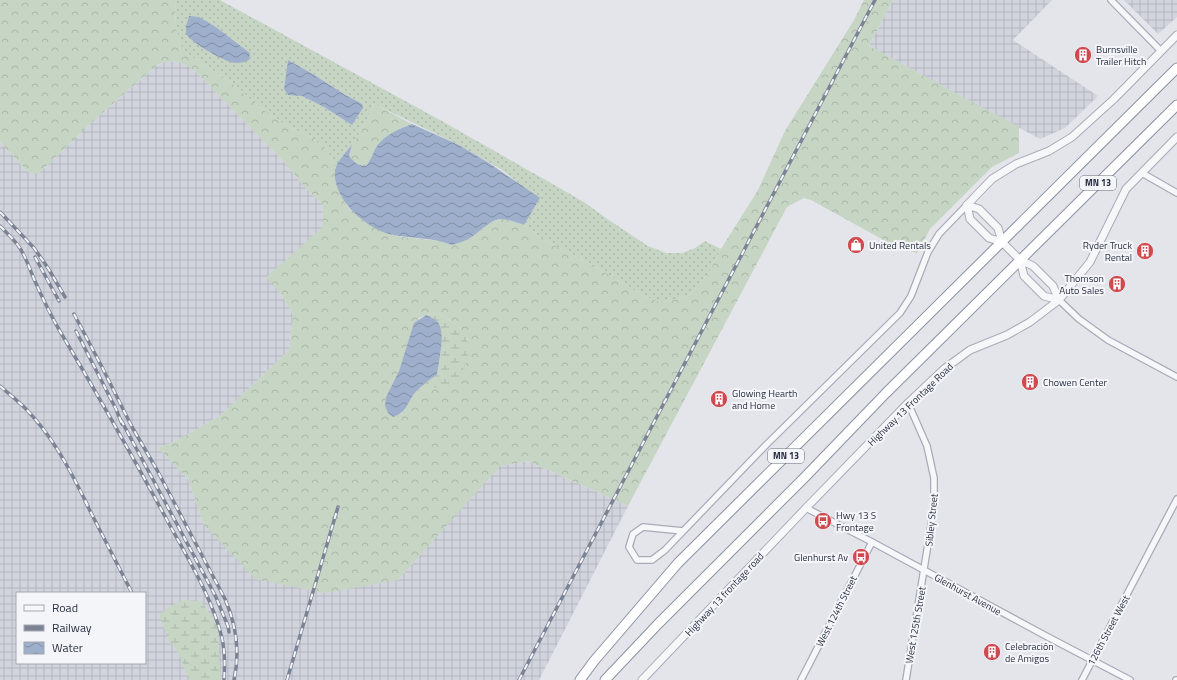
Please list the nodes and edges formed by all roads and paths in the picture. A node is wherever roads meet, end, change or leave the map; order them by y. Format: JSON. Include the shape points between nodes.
{"nodes":[{"id":1,"x":1111,"y":0,"type":"edge"},
{"id":2,"x":1177,"y":36,"type":"edge"},
{"id":3,"x":1161,"y":51,"type":"junction"},
{"id":4,"x":1177,"y":68,"type":"edge"},
{"id":5,"x":1177,"y":105,"type":"edge"},
{"id":6,"x":1177,"y":137,"type":"edge"},
{"id":7,"x":1142,"y":173,"type":"junction"},
{"id":8,"x":1177,"y":193,"type":"edge"},
{"id":9,"x":967,"y":205,"type":"junction"},
{"id":10,"x":1002,"y":242,"type":"junction"},
{"id":11,"x":1020,"y":260,"type":"junction"},
{"id":12,"x":1059,"y":300,"type":"junction"},
{"id":13,"x":1177,"y":377,"type":"edge"},
{"id":14,"x":908,"y":403,"type":"junction"},
{"id":15,"x":1177,"y":499,"type":"edge"},
{"id":16,"x":806,"y":508,"type":"junction"},
{"id":17,"x":683,"y":531,"type":"junction"},
{"id":18,"x":872,"y":542,"type":"junction"},
{"id":19,"x":924,"y":569,"type":"junction"},
{"id":20,"x":1092,"y":660,"type":"junction"},
{"id":21,"x":580,"y":680,"type":"edge"},
{"id":22,"x":606,"y":680,"type":"edge"},
{"id":23,"x":642,"y":680,"type":"edge"},
{"id":24,"x":801,"y":680,"type":"edge"},
{"id":25,"x":906,"y":680,"type":"edge"},
{"id":26,"x":1082,"y":680,"type":"edge"},
{"id":27,"x":1130,"y":680,"type":"edge"}],
"edges":[{"from":1,"to":3,"type":"street"},
{"from":2,"to":3,"type":"street"},
{"from":3,"to":9,"type":"street","via":[[1072,137],[1016,164],[992,179]]},
{"from":4,"to":10,"type":"highway","number":"MN 13"},
{"from":5,"to":11,"type":"highway","number":"MN 13"},
{"from":6,"to":7,"type":"street","name":"Highway 13 Frontage Road"},
{"from":7,"to":8,"type":"street"},
{"from":7,"to":12,"type":"street","name":"Highway 13 Frontage Road","via":[[1126,189],[1090,262]]},
{"from":9,"to":10,"type":"street","via":[[979,209],[998,228]]},
{"from":9,"to":10,"type":"street","via":[[970,218],[989,238]]},
{"from":9,"to":17,"type":"street","via":[[939,234],[928,252],[911,296],[900,313]]},
{"from":10,"to":11,"type":"street"},
{"from":10,"to":21,"type":"highway","number":"MN 13","via":[[678,563]]},
{"from":11,"to":12,"type":"street","via":[[1032,266],[1053,286]]},
{"from":11,"to":12,"type":"street","via":[[1024,276],[1044,296]]},
{"from":11,"to":22,"type":"highway","number":"MN 13","via":[[658,624]]},
{"from":12,"to":13,"type":"street","via":[[1079,319],[1108,340]]},
{"from":12,"to":14,"type":"street","name":"Highway 13 Frontage Road","via":[[1030,322],[1007,335],[970,350],[944,369]]},
{"from":14,"to":16,"type":"street","name":"Highway 13 Frontage Road"},
{"from":14,"to":19,"type":"street","name":"Sibley Street","via":[[927,446],[934,478],[934,507]]},
{"from":15,"to":20,"type":"street","name":"126th Street West"},
{"from":16,"to":18,"type":"street","name":"Glenhurst Avenue"},
{"from":16,"to":23,"type":"street","name":"Highway 13 frontage road"},
{"from":17,"to":17,"type":"street","via":[[643,527],[633,534],[629,547],[637,560],[652,560]]},
{"from":18,"to":19,"type":"street","name":"Glenhurst Avenue"},
{"from":18,"to":24,"type":"street","name":"West 124th Street"},
{"from":19,"to":20,"type":"street","name":"Glenhurst Avenue"},
{"from":19,"to":25,"type":"street","name":"West 125th Street"},
{"from":20,"to":26,"type":"street","name":"126th Street West"},
{"from":20,"to":27,"type":"street","name":"Glenhurst Avenue"}]}
